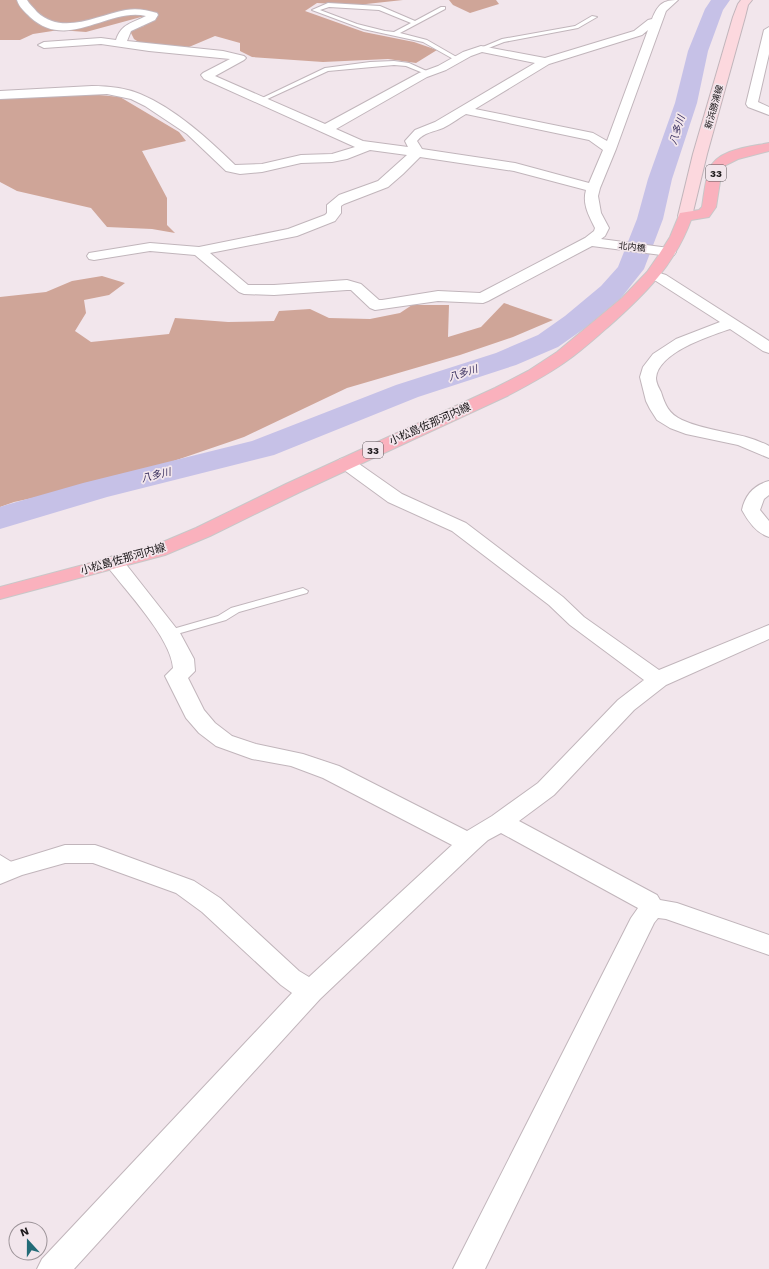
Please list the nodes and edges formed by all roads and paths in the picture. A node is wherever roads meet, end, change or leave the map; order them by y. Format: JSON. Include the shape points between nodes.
{"nodes":[{"id":1,"x":22,"y":0,"type":"edge"},
{"id":2,"x":673,"y":0,"type":"edge"},
{"id":3,"x":747,"y":0,"type":"edge"},
{"id":4,"x":443,"y":8,"type":"dead end"},
{"id":5,"x":594,"y":17,"type":"dead end"},
{"id":6,"x":657,"y":22,"type":"junction"},
{"id":7,"x":415,"y":23,"type":"junction"},
{"id":8,"x":769,"y":30,"type":"edge"},
{"id":9,"x":395,"y":34,"type":"junction"},
{"id":10,"x":121,"y":43,"type":"junction"},
{"id":11,"x":44,"y":46,"type":"dead end"},
{"id":12,"x":481,"y":49,"type":"junction"},
{"id":13,"x":457,"y":59,"type":"junction"},
{"id":14,"x":545,"y":62,"type":"junction"},
{"id":15,"x":428,"y":73,"type":"junction"},
{"id":16,"x":0,"y":94,"type":"edge"},
{"id":17,"x":260,"y":100,"type":"junction"},
{"id":18,"x":464,"y":110,"type":"junction"},
{"id":19,"x":769,"y":111,"type":"edge"},
{"id":20,"x":325,"y":128,"type":"junction"},
{"id":21,"x":369,"y":146,"type":"junction"},
{"id":22,"x":769,"y":147,"type":"edge"},
{"id":23,"x":610,"y":149,"type":"junction"},
{"id":24,"x":417,"y":152,"type":"junction"},
{"id":25,"x":593,"y":188,"type":"junction"},
{"id":26,"x":685,"y":216,"type":"junction"},
{"id":27,"x":590,"y":241,"type":"junction"},
{"id":28,"x":199,"y":251,"type":"junction"},
{"id":29,"x":664,"y":251,"type":"junction"},
{"id":30,"x":94,"y":256,"type":"dead end"},
{"id":31,"x":653,"y":275,"type":"junction"},
{"id":32,"x":731,"y":324,"type":"junction"},
{"id":33,"x":768,"y":346,"type":"edge"},
{"id":34,"x":769,"y":453,"type":"edge"},
{"id":35,"x":346,"y":463,"type":"junction"},
{"id":36,"x":769,"y":487,"type":"edge"},
{"id":37,"x":769,"y":531,"type":"edge"},
{"id":38,"x":114,"y":562,"type":"junction"},
{"id":39,"x":303,"y":591,"type":"dead end"},
{"id":40,"x":0,"y":593,"type":"edge"},
{"id":41,"x":769,"y":631,"type":"edge"},
{"id":42,"x":170,"y":633,"type":"junction"},
{"id":43,"x":658,"y":680,"type":"junction"},
{"id":44,"x":501,"y":822,"type":"junction"},
{"id":45,"x":469,"y":842,"type":"junction"},
{"id":46,"x":4,"y":868,"type":"edge"},
{"id":47,"x":652,"y":908,"type":"junction"},
{"id":48,"x":769,"y":944,"type":"edge"},
{"id":49,"x":310,"y":992,"type":"junction"},
{"id":50,"x":53,"y":1269,"type":"edge"},
{"id":51,"x":470,"y":1269,"type":"edge"}],
"edges":[{"from":1,"to":10,"type":"street","via":[[41,20],[60,27],[86,25],[131,12],[153,14],[152,18],[127,29]]},
{"from":2,"to":6,"type":"street","via":[[661,10]]},
{"from":3,"to":26,"type":"main road","name":"新浜勝浦線","via":[[743,4]]},
{"from":4,"to":7,"type":"lane"},
{"from":5,"to":12,"type":"lane","via":[[576,27],[502,40]]},
{"from":6,"to":14,"type":"street","via":[[652,22],[638,33]]},
{"from":6,"to":23,"type":"street"},
{"from":7,"to":9,"type":"lane"},
{"from":7,"to":9,"type":"lane","via":[[380,8],[328,6],[315,10],[367,30]]},
{"from":8,"to":19,"type":"street","via":[[752,104]]},
{"from":9,"to":13,"type":"lane","via":[[424,41]]},
{"from":10,"to":11,"type":"street","via":[[101,41]]},
{"from":10,"to":17,"type":"street","via":[[240,58],[207,75]]},
{"from":12,"to":13,"type":"street"},
{"from":12,"to":14,"type":"street"},
{"from":13,"to":15,"type":"street"},
{"from":14,"to":18,"type":"street"},
{"from":15,"to":17,"type":"lane","via":[[407,64],[394,63],[327,69]]},
{"from":15,"to":20,"type":"street","via":[[333,126]]},
{"from":16,"to":21,"type":"street","via":[[107,90],[135,96],[191,131],[231,168],[240,170],[301,159],[337,157]]},
{"from":17,"to":20,"type":"street"},
{"from":18,"to":23,"type":"street","via":[[593,137]]},
{"from":18,"to":24,"type":"street","via":[[413,137],[411,141]]},
{"from":20,"to":21,"type":"street"},
{"from":21,"to":24,"type":"street"},
{"from":22,"to":26,"type":"main road","number":"33","via":[[724,160],[717,167],[707,212]]},
{"from":23,"to":25,"type":"street"},
{"from":24,"to":25,"type":"street","via":[[515,167]]},
{"from":24,"to":28,"type":"street","via":[[382,184],[337,202],[330,218],[292,233]]},
{"from":25,"to":27,"type":"street","via":[[594,213],[602,228]]},
{"from":26,"to":29,"type":"main road","name":"小松島佐那河内線","number":"33"},
{"from":27,"to":28,"type":"street","via":[[483,298],[438,296],[382,305],[375,305],[356,287],[347,285],[274,290],[244,289]]},
{"from":27,"to":29,"type":"street","name":"北内橋"},
{"from":28,"to":30,"type":"street","via":[[150,247]]},
{"from":29,"to":31,"type":"main road","name":"小松島佐那河内線","number":"33"},
{"from":31,"to":32,"type":"street"},
{"from":31,"to":35,"type":"main road","name":"小松島佐那河内線","number":"33","via":[[628,302],[562,356],[534,375]]},
{"from":32,"to":33,"type":"street"},
{"from":32,"to":34,"type":"street","via":[[700,333],[679,343],[652,366],[648,378],[658,411],[677,425],[745,441]]},
{"from":35,"to":38,"type":"main road","name":"小松島佐那河内線","number":"33","via":[[203,532],[158,551]]},
{"from":35,"to":43,"type":"street","via":[[389,494],[459,527],[556,601],[577,621]]},
{"from":36,"to":37,"type":"street","via":[[760,491],[752,500],[751,510]]},
{"from":38,"to":40,"type":"main road","name":"小松島佐那河内線","number":"33"},
{"from":38,"to":42,"type":"street"},
{"from":39,"to":42,"type":"lane","via":[[235,610],[222,618]]},
{"from":41,"to":43,"type":"street"},
{"from":42,"to":45,"type":"street","via":[[183,659],[184,671],[176,676],[194,713],[218,737],[252,751],[295,759],[331,772]]},
{"from":43,"to":44,"type":"street","via":[[626,705],[546,789]]},
{"from":44,"to":45,"type":"street","via":[[478,834]]},
{"from":44,"to":47,"type":"street","via":[[648,902]]},
{"from":45,"to":49,"type":"street"},
{"from":46,"to":49,"type":"street","via":[[65,854],[95,854],[185,887],[211,905],[290,978]]},
{"from":47,"to":48,"type":"street","via":[[668,910]]},
{"from":47,"to":51,"type":"street","via":[[644,918]]},
{"from":49,"to":50,"type":"street"}]}
